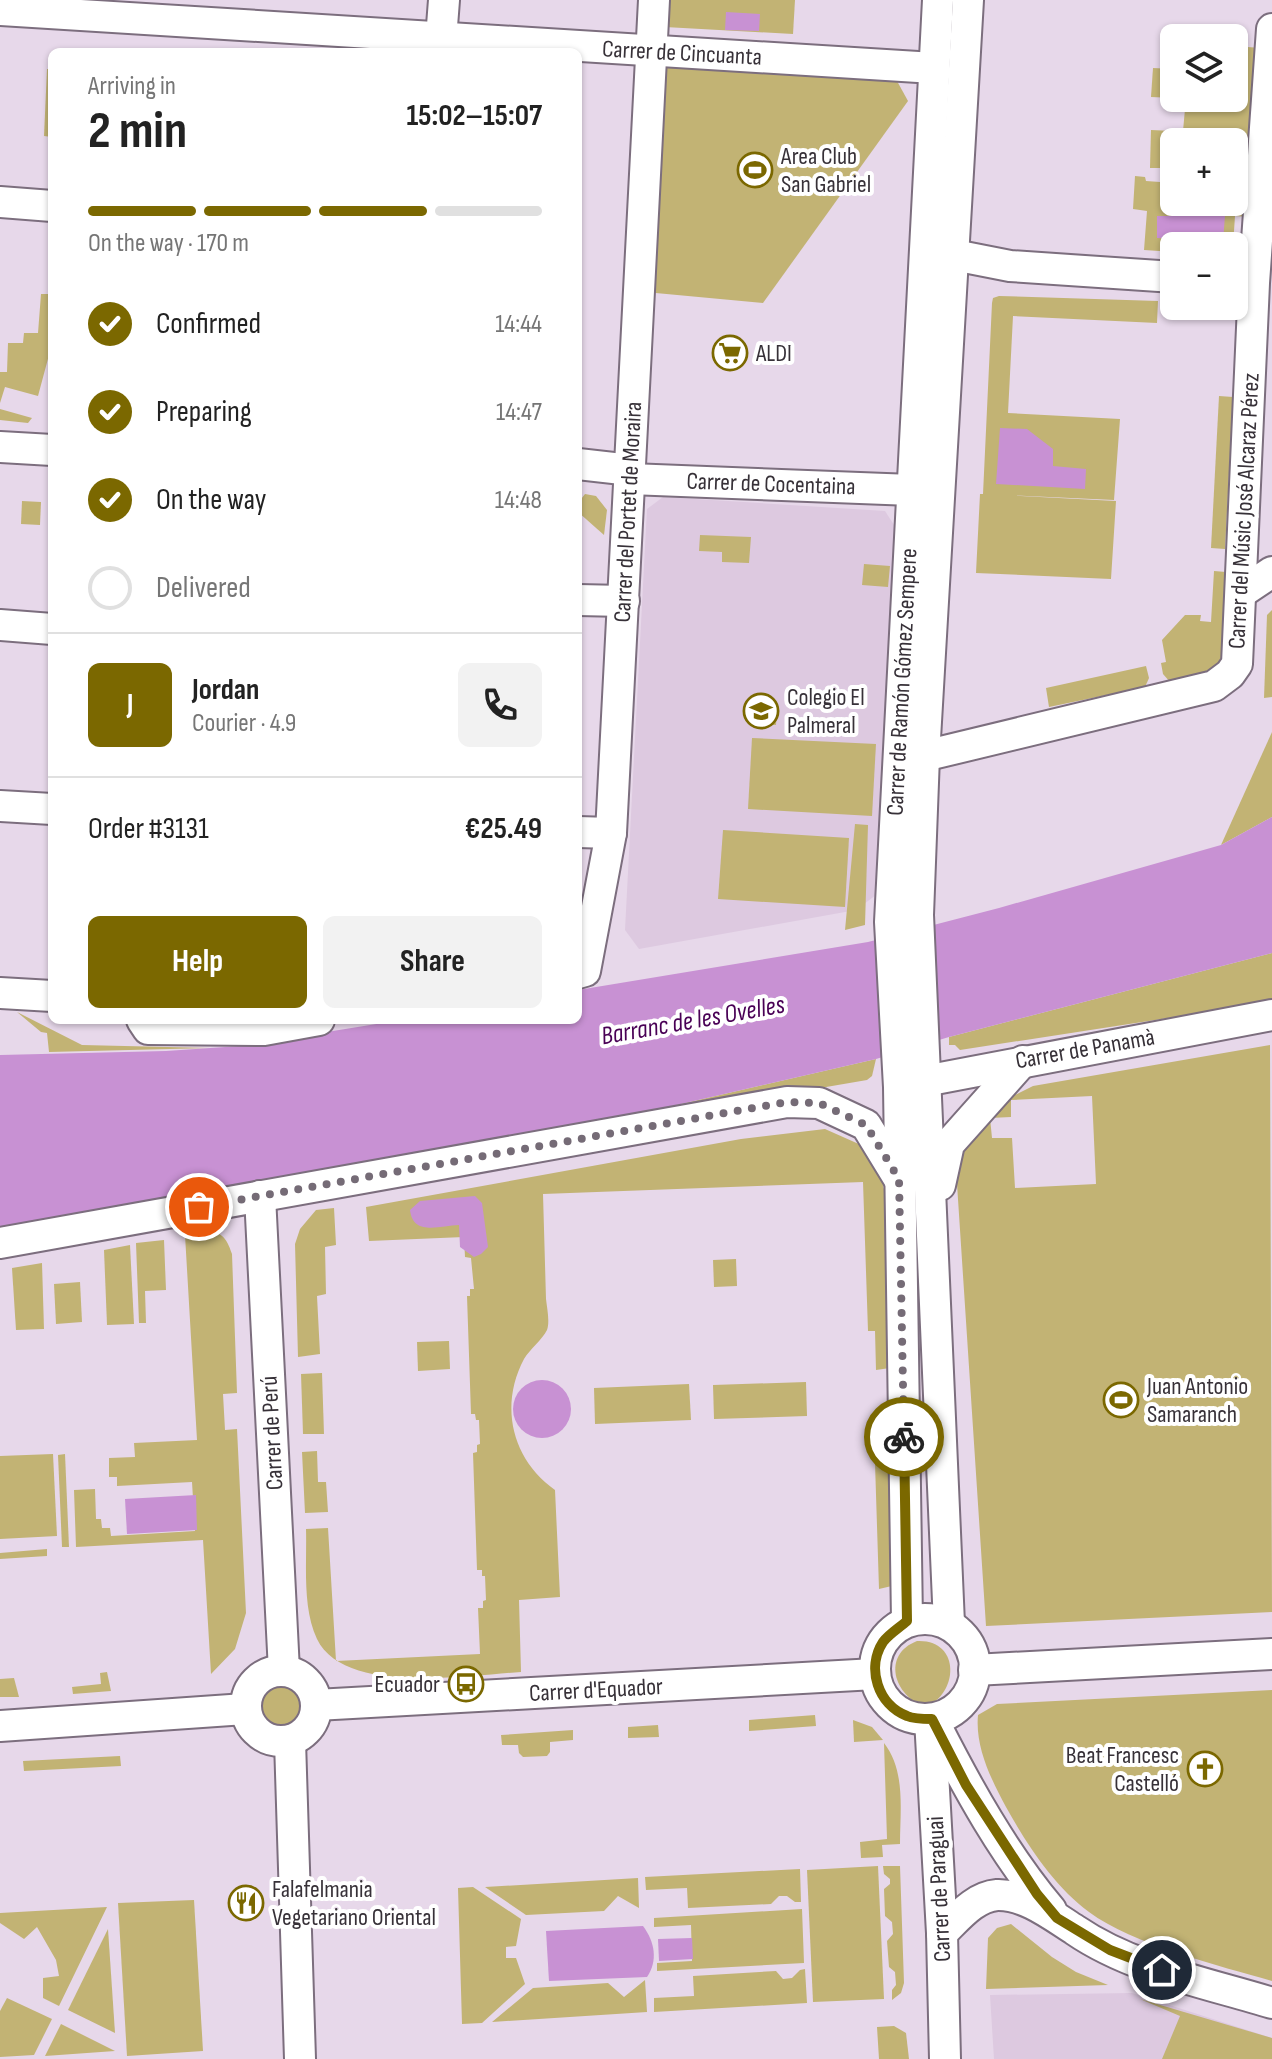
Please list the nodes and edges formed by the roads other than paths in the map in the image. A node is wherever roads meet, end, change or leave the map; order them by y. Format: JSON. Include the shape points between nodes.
{"nodes":[{"id":1,"x":444,"y":0,"type":"edge"},
{"id":2,"x":654,"y":0,"type":"edge"},
{"id":3,"x":938,"y":0,"type":"edge"},
{"id":4,"x":968,"y":0,"type":"edge"},
{"id":5,"x":0,"y":10,"type":"edge"},
{"id":6,"x":1272,"y":29,"type":"edge"},
{"id":7,"x":438,"y":46,"type":"edge"},
{"id":8,"x":524,"y":48,"type":"edge"},
{"id":9,"x":582,"y":49,"type":"edge"},
{"id":10,"x":652,"y":51,"type":"junction"},
{"id":11,"x":934,"y":68,"type":"junction"},
{"id":12,"x":0,"y":202,"type":"edge"},
{"id":13,"x":48,"y":206,"type":"edge"},
{"id":14,"x":925,"y":229,"type":"junction"},
{"id":15,"x":1248,"y":246,"type":"edge"},
{"id":16,"x":954,"y":255,"type":"junction"},
{"id":17,"x":1160,"y":276,"type":"edge"},
{"id":18,"x":1244,"y":320,"type":"edge"},
{"id":19,"x":0,"y":447,"type":"edge"},
{"id":20,"x":48,"y":450,"type":"edge"},
{"id":21,"x":582,"y":465,"type":"edge"},
{"id":22,"x":630,"y":474,"type":"junction"},
{"id":23,"x":912,"y":490,"type":"junction"},
{"id":24,"x":939,"y":513,"type":"junction"},
{"id":25,"x":1272,"y":572,"type":"edge"},
{"id":26,"x":1242,"y":592,"type":"junction"},
{"id":27,"x":582,"y":600,"type":"edge"},
{"id":28,"x":624,"y":601,"type":"junction"},
{"id":29,"x":0,"y":625,"type":"edge"},
{"id":30,"x":48,"y":629,"type":"edge"},
{"id":31,"x":924,"y":756,"type":"junction"},
{"id":32,"x":0,"y":806,"type":"edge"},
{"id":33,"x":48,"y":809,"type":"edge"},
{"id":34,"x":582,"y":832,"type":"edge"},
{"id":35,"x":611,"y":833,"type":"junction"},
{"id":36,"x":891,"y":874,"type":"junction"},
{"id":37,"x":904,"y":918,"type":"junction"},
{"id":38,"x":582,"y":972,"type":"edge"},
{"id":39,"x":0,"y":993,"type":"edge"},
{"id":40,"x":48,"y":996,"type":"edge"},
{"id":41,"x":1272,"y":1015,"type":"edge"},
{"id":42,"x":145,"y":1024,"type":"edge"},
{"id":43,"x":297,"y":1024,"type":"edge"},
{"id":44,"x":1023,"y":1061,"type":"junction"},
{"id":45,"x":912,"y":1083,"type":"junction"},
{"id":46,"x":899,"y":1179,"type":"junction"},
{"id":47,"x":260,"y":1196,"type":"junction"},
{"id":48,"x":931,"y":1226,"type":"junction"},
{"id":49,"x":0,"y":1243,"type":"edge"},
{"id":50,"x":907,"y":1621,"type":"junction"},
{"id":51,"x":949,"y":1624,"type":"junction"},
{"id":52,"x":1272,"y":1654,"type":"edge"},
{"id":53,"x":974,"y":1670,"type":"junction"},
{"id":54,"x":284,"y":1671,"type":"junction"},
{"id":55,"x":875,"y":1674,"type":"junction"},
{"id":56,"x":316,"y":1705,"type":"junction"},
{"id":57,"x":245,"y":1709,"type":"junction"},
{"id":58,"x":931,"y":1719,"type":"junction"},
{"id":59,"x":0,"y":1726,"type":"edge"},
{"id":60,"x":290,"y":1741,"type":"junction"},
{"id":61,"x":1057,"y":1918,"type":"junction"},
{"id":62,"x":942,"y":1933,"type":"junction"},
{"id":63,"x":1272,"y":2003,"type":"edge"},
{"id":64,"x":300,"y":2059,"type":"edge"},
{"id":65,"x":945,"y":2059,"type":"edge"}],
"edges":[{"from":1,"to":7,"type":"street"},
{"from":2,"to":10,"type":"street","name":"Carrer del Portet de Moraira"},
{"from":3,"to":11,"type":"street","name":"Carrer de Ramón Gómez Sempere"},
{"from":4,"to":16,"type":"street","name":"Carrer de Ramón Gómez Sempere"},
{"from":5,"to":7,"type":"street","name":"Carrer de Cincuanta"},
{"from":6,"to":15,"type":"street","name":"Carrer del Músic José Alcaraz Pérez"},
{"from":7,"to":8,"type":"street","name":"Carrer de Cincuanta"},
{"from":9,"to":10,"type":"street","name":"Carrer de Cincuanta"},
{"from":10,"to":11,"type":"street","name":"Carrer de Cincuanta"},
{"from":10,"to":22,"type":"street","name":"Carrer del Portet de Moraira"},
{"from":11,"to":14,"type":"street","name":"Carrer de Ramón Gómez Sempere"},
{"from":12,"to":13,"type":"street"},
{"from":14,"to":16,"type":"street"},
{"from":14,"to":23,"type":"street","name":"Carrer de Ramón Gómez Sempere"},
{"from":16,"to":17,"type":"street","via":[[1010,266]]},
{"from":16,"to":24,"type":"street","name":"Carrer de Ramón Gómez Sempere"},
{"from":18,"to":26,"type":"street","name":"Carrer del Músic José Alcaraz Pérez"},
{"from":19,"to":20,"type":"street"},
{"from":21,"to":22,"type":"street","name":"Carrer de Cocentaina"},
{"from":22,"to":23,"type":"street","name":"Carrer de Cocentaina"},
{"from":22,"to":28,"type":"street","name":"Carrer del Portet de Moraira"},
{"from":23,"to":24,"type":"street"},
{"from":23,"to":36,"type":"street","name":"Carrer de Ramón Gómez Sempere"},
{"from":24,"to":31,"type":"street","name":"Carrer de Ramón Gómez Sempere"},
{"from":25,"to":26,"type":"street"},
{"from":26,"to":31,"type":"street","name":"Carrer del Músic José Alcaraz Pérez","via":[[1237,664],[1214,686]]},
{"from":27,"to":28,"type":"street"},
{"from":28,"to":35,"type":"street","name":"Carrer del Portet de Moraira"},
{"from":29,"to":30,"type":"street"},
{"from":31,"to":36,"type":"street","name":"Carrer de Ramón Gómez Sempere","via":[[912,768],[905,849]]},
{"from":31,"to":37,"type":"street","name":"Carrer de Ramón Gómez Sempere"},
{"from":32,"to":33,"type":"street"},
{"from":34,"to":35,"type":"street"},
{"from":35,"to":38,"type":"street","name":"Carrer del Portet de Moraira"},
{"from":36,"to":37,"type":"street","name":"Carrer de Ramón Gómez Sempere"},
{"from":37,"to":45,"type":"street","name":"Carrer de Ramón Gómez Sempere"},
{"from":39,"to":40,"type":"street"},
{"from":41,"to":44,"type":"street","name":"Carrer de Panamà"},
{"from":42,"to":43,"type":"street","via":[[148,1029],[264,1030]]},
{"from":44,"to":45,"type":"street","name":"Carrer de Panamà"},
{"from":44,"to":48,"type":"street","via":[[949,1144]]},
{"from":45,"to":46,"type":"street"},
{"from":45,"to":48,"type":"street"},
{"from":46,"to":47,"type":"street","via":[[866,1125],[819,1103],[787,1102]]},
{"from":46,"to":50,"type":"street"},
{"from":47,"to":49,"type":"street"},
{"from":47,"to":54,"type":"street","name":"Carrer de Perú"},
{"from":48,"to":51,"type":"street"},
{"from":50,"to":51,"type":"street","via":[[927,1618]]},
{"from":50,"to":55,"type":"street","via":[[885,1638]]},
{"from":51,"to":53,"type":"street","via":[[965,1637],[974,1654]]},
{"from":52,"to":53,"type":"street"},
{"from":53,"to":58,"type":"street","via":[[975,1682],[964,1701],[945,1716]]},
{"from":54,"to":56,"type":"street","via":[[310,1686]]},
{"from":54,"to":57,"type":"street","via":[[266,1674],[252,1686]]},
{"from":55,"to":56,"type":"street","name":"Carrer d'Equador"},
{"from":55,"to":58,"type":"street","via":[[889,1704],[907,1717]]},
{"from":56,"to":60,"type":"street","via":[[305,1733]]},
{"from":57,"to":59,"type":"street"},
{"from":57,"to":60,"type":"street","via":[[260,1735]]},
{"from":58,"to":61,"type":"street","via":[[966,1785]]},
{"from":58,"to":62,"type":"street","name":"Carrer de Paraguai"},
{"from":60,"to":64,"type":"street"},
{"from":61,"to":62,"type":"street","via":[[1014,1896],[995,1895],[980,1900]]},
{"from":61,"to":63,"type":"street","via":[[1110,1950]]},
{"from":62,"to":65,"type":"street","name":"Carrer de Paraguai"}]}
